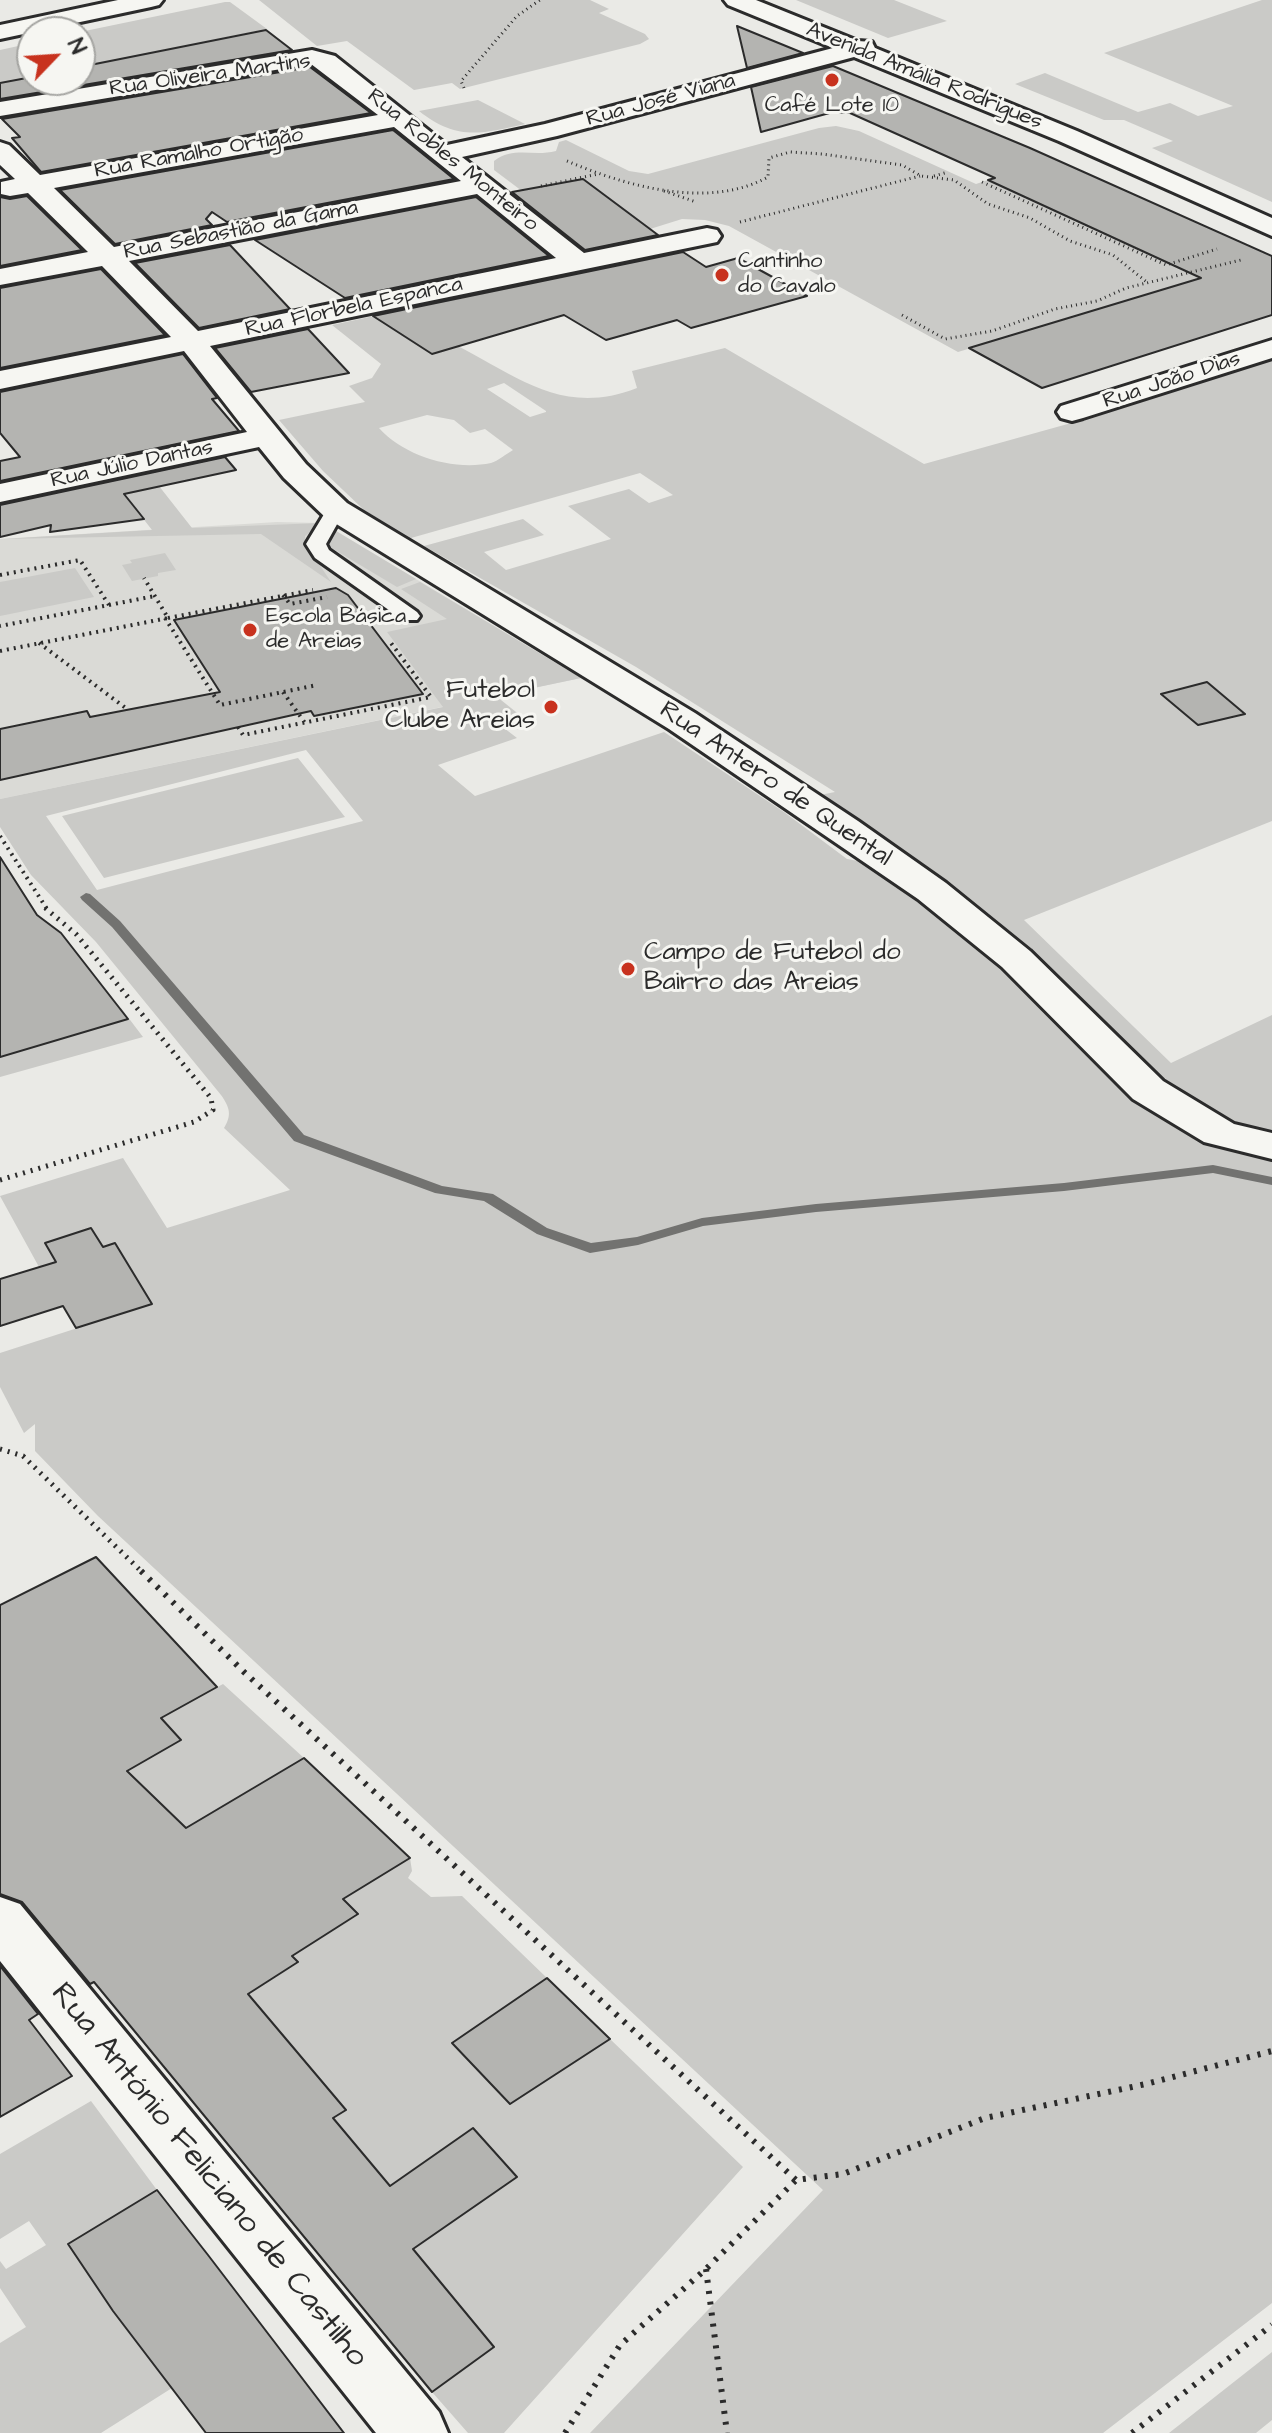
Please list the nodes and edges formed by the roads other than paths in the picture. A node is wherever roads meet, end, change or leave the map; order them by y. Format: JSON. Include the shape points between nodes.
{"nodes":[{"id":1,"x":151,"y":0,"type":"edge"},
{"id":2,"x":736,"y":0,"type":"edge"},
{"id":3,"x":774,"y":0,"type":"edge"},
{"id":4,"x":0,"y":32,"type":"edge"},
{"id":5,"x":866,"y":46,"type":"junction"},
{"id":6,"x":326,"y":61,"type":"joint"},
{"id":7,"x":0,"y":109,"type":"edge"},
{"id":8,"x":399,"y":119,"type":"junction"},
{"id":9,"x":1078,"y":133,"type":"junction"},
{"id":10,"x":0,"y":150,"type":"edge"},
{"id":11,"x":443,"y":153,"type":"junction"},
{"id":12,"x":33,"y":183,"type":"junction"},
{"id":13,"x":483,"y":185,"type":"junction"},
{"id":14,"x":0,"y":189,"type":"edge"},
{"id":15,"x":1272,"y":209,"type":"edge"},
{"id":16,"x":1272,"y":228,"type":"edge"},
{"id":17,"x":707,"y":236,"type":"dead end"},
{"id":18,"x":108,"y":257,"type":"junction"},
{"id":19,"x":578,"y":262,"type":"junction"},
{"id":20,"x":0,"y":277,"type":"edge"},
{"id":21,"x":191,"y":341,"type":"junction"},
{"id":22,"x":1272,"y":349,"type":"edge"},
{"id":23,"x":0,"y":380,"type":"edge"},
{"id":24,"x":1072,"y":412,"type":"dead end"},
{"id":25,"x":264,"y":437,"type":"junction"},
{"id":26,"x":0,"y":493,"type":"edge"},
{"id":27,"x":336,"y":510,"type":"junction"},
{"id":28,"x":410,"y":616,"type":"dead end"},
{"id":29,"x":1272,"y":1146,"type":"edge"},
{"id":30,"x":0,"y":1920,"type":"edge"},
{"id":31,"x":416,"y":2433,"type":"edge"}],
"edges":[{"from":1,"to":4,"type":"street"},
{"from":2,"to":5,"type":"street","name":"Avenida Amália Rodrigues"},
{"from":3,"to":5,"type":"street","name":"Avenida Amália Rodrigues"},
{"from":5,"to":9,"type":"street","name":"Avenida Amália Rodrigues"},
{"from":5,"to":11,"type":"street","name":"Rua José Viana"},
{"from":6,"to":7,"type":"street","name":"Rua Oliveira Martins","via":[[312,57]]},
{"from":6,"to":8,"type":"street","name":"Rua Robles Monteiro"},
{"from":8,"to":11,"type":"street","name":"Rua Robles Monteiro"},
{"from":8,"to":12,"type":"street","name":"Rua Ramalho Ortigão"},
{"from":9,"to":15,"type":"street","name":"Avenida Amália Rodrigues"},
{"from":9,"to":16,"type":"street","name":"Avenida Amália Rodrigues"},
{"from":10,"to":12,"type":"street","name":"Rua Antero de Quental"},
{"from":11,"to":13,"type":"street","name":"Rua Robles Monteiro"},
{"from":12,"to":14,"type":"street","name":"Rua Ramalho Ortigão"},
{"from":12,"to":18,"type":"street","name":"Rua Antero de Quental"},
{"from":13,"to":18,"type":"street","name":"Rua Sebastião da Gama"},
{"from":13,"to":19,"type":"street","name":"Rua Robles Monteiro"},
{"from":17,"to":19,"type":"street","name":"Rua Florbela Espanca"},
{"from":18,"to":20,"type":"street","name":"Rua Sebastião da Gama"},
{"from":18,"to":21,"type":"street","name":"Rua Antero de Quental"},
{"from":19,"to":21,"type":"street","name":"Rua Florbela Espanca"},
{"from":21,"to":23,"type":"street","name":"Rua Florbela Espanca"},
{"from":21,"to":25,"type":"street","name":"Rua Antero de Quental"},
{"from":22,"to":24,"type":"street","name":"Rua João Dias"},
{"from":25,"to":26,"type":"street","name":"Rua Júlio Dantas"},
{"from":25,"to":27,"type":"street","name":"Rua Antero de Quental"},
{"from":27,"to":28,"type":"lane","via":[[317,538],[322,554]]},
{"from":27,"to":29,"type":"street","name":"Rua Antero de Quental","via":[[682,721],[932,891],[1016,959],[1148,1090],[1219,1133]]},
{"from":30,"to":31,"type":"street","name":"Rua António Feliciano de Castilho"}]}
